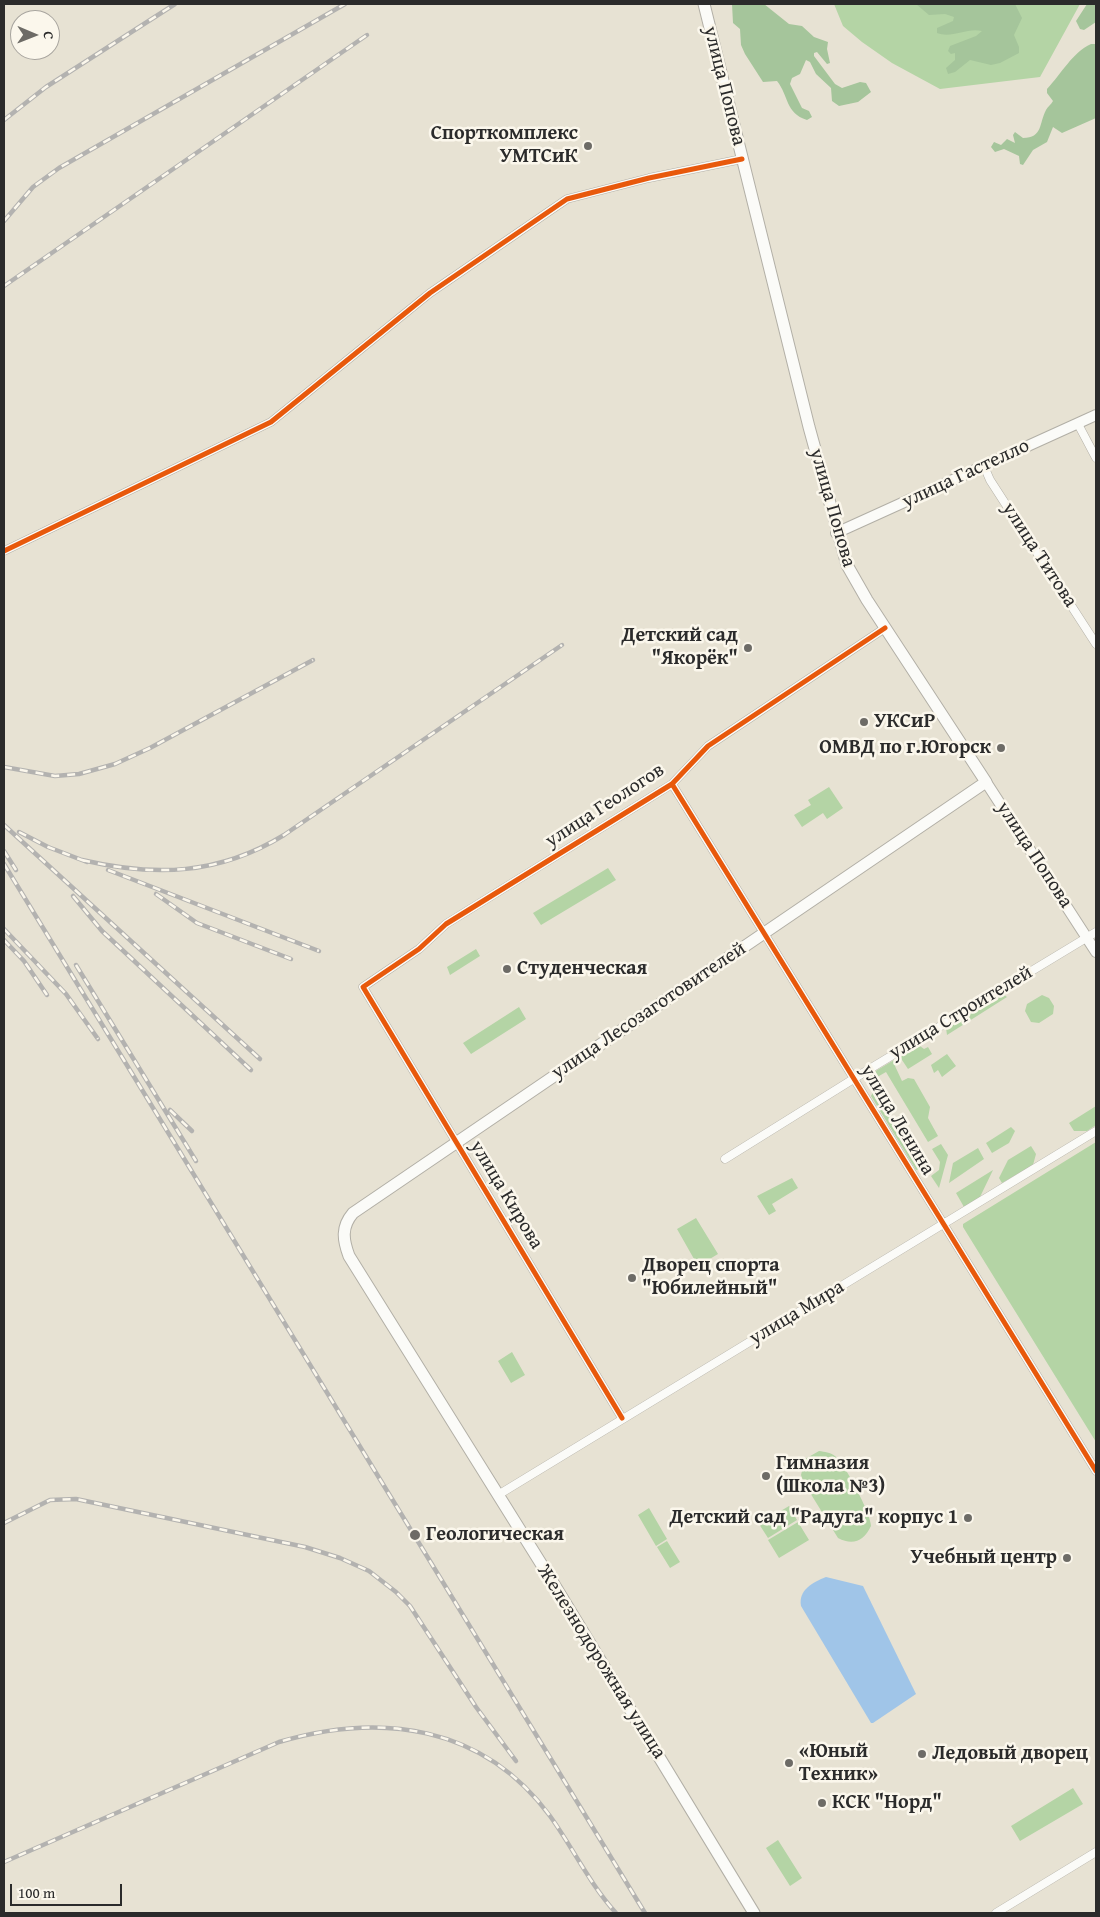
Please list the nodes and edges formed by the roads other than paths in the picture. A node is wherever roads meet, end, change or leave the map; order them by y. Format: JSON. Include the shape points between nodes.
{"nodes":[{"id":1,"x":704,"y":4,"type":"edge"},
{"id":2,"x":742,"y":159,"type":"junction"},
{"id":3,"x":1096,"y":415,"type":"edge"},
{"id":4,"x":1078,"y":424,"type":"junction"},
{"id":5,"x":1096,"y":458,"type":"edge"},
{"id":6,"x":984,"y":466,"type":"junction"},
{"id":7,"x":836,"y":533,"type":"junction"},
{"id":8,"x":4,"y":551,"type":"edge"},
{"id":9,"x":885,"y":628,"type":"junction"},
{"id":10,"x":1096,"y":644,"type":"edge"},
{"id":11,"x":986,"y":782,"type":"junction"},
{"id":12,"x":672,"y":784,"type":"junction"},
{"id":13,"x":765,"y":932,"type":"junction"},
{"id":14,"x":1092,"y":935,"type":"edge"},
{"id":15,"x":1096,"y":952,"type":"edge"},
{"id":16,"x":363,"y":987,"type":"joint"},
{"id":17,"x":854,"y":1078,"type":"junction"},
{"id":18,"x":1096,"y":1131,"type":"edge"},
{"id":19,"x":457,"y":1142,"type":"junction"},
{"id":20,"x":725,"y":1160,"type":"dead end"},
{"id":21,"x":944,"y":1225,"type":"junction"},
{"id":22,"x":344,"y":1230,"type":"joint"},
{"id":23,"x":622,"y":1418,"type":"junction"},
{"id":24,"x":1096,"y":1471,"type":"edge"},
{"id":25,"x":498,"y":1495,"type":"junction"},
{"id":26,"x":1096,"y":1852,"type":"edge"},
{"id":27,"x":754,"y":1913,"type":"edge"},
{"id":28,"x":996,"y":1913,"type":"edge"}],
"edges":[{"from":1,"to":2,"type":"main road","name":"улица Попова"},
{"from":2,"to":7,"type":"main road","name":"улица Попова"},
{"from":2,"to":8,"type":"street","via":[[568,199],[430,293],[271,422]]},
{"from":3,"to":4,"type":"street","name":"улица Гастелло"},
{"from":4,"to":5,"type":"street"},
{"from":4,"to":6,"type":"street","name":"улица Гастелло"},
{"from":6,"to":7,"type":"street","name":"улица Гастелло"},
{"from":6,"to":10,"type":"street","name":"улица Титова"},
{"from":7,"to":9,"type":"main road","name":"улица Попова","via":[[852,576]]},
{"from":9,"to":11,"type":"main road","name":"улица Попова"},
{"from":9,"to":12,"type":"street","name":"улица Геологов","via":[[708,746]]},
{"from":11,"to":13,"type":"main road","name":"улица Лесозаготовителей"},
{"from":11,"to":14,"type":"street","name":"улица Попова"},
{"from":12,"to":13,"type":"street","name":"улица Ленина"},
{"from":12,"to":16,"type":"street","name":"улица Геологов","via":[[446,924],[419,949]]},
{"from":13,"to":17,"type":"street","name":"улица Ленина"},
{"from":13,"to":19,"type":"main road","name":"улица Лесозаготовителей"},
{"from":14,"to":15,"type":"street","name":"улица Попова"},
{"from":14,"to":17,"type":"street","name":"улица Строителей"},
{"from":16,"to":19,"type":"street","name":"улица Кирова"},
{"from":17,"to":20,"type":"street","name":"улица Строителей"},
{"from":17,"to":21,"type":"street","name":"улица Ленина"},
{"from":18,"to":21,"type":"street","name":"улица Мира"},
{"from":19,"to":22,"type":"main road","name":"улица Лесозаготовителей","via":[[353,1213]]},
{"from":19,"to":23,"type":"street","name":"улица Кирова"},
{"from":21,"to":23,"type":"street","name":"улица Мира"},
{"from":21,"to":24,"type":"street","name":"улица Ленина"},
{"from":22,"to":25,"type":"main road","name":"Железнодорожная улица","via":[[349,1256]]},
{"from":23,"to":25,"type":"street","name":"улица Мира"},
{"from":25,"to":27,"type":"main road","name":"Железнодорожная улица"},
{"from":26,"to":28,"type":"street"}]}
